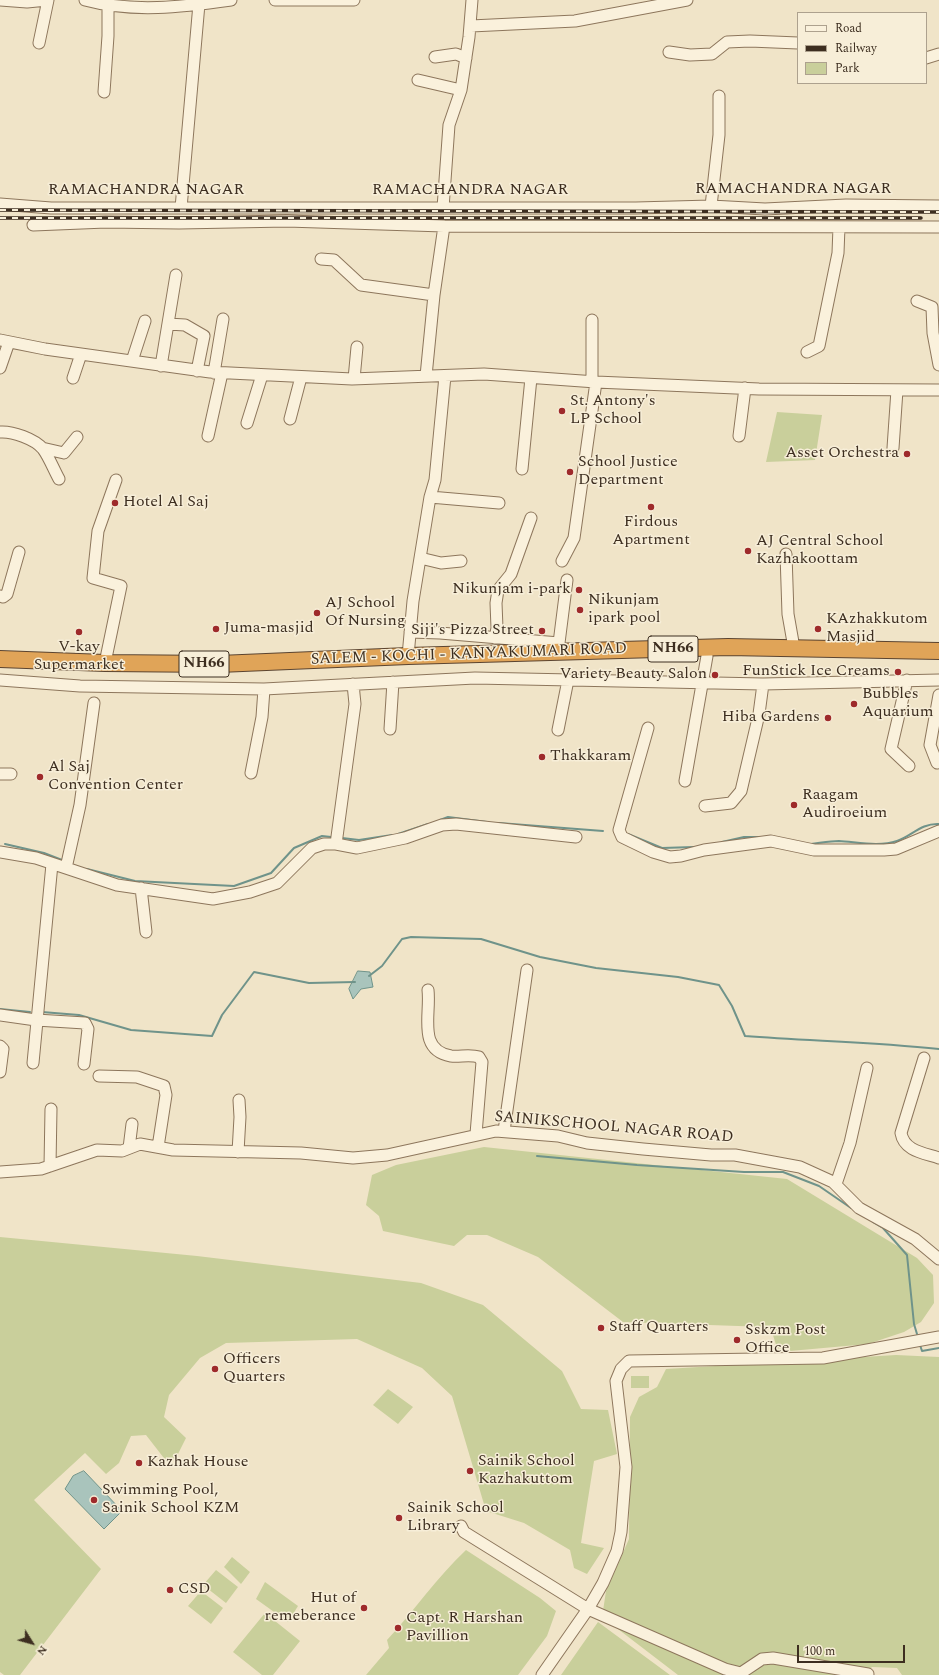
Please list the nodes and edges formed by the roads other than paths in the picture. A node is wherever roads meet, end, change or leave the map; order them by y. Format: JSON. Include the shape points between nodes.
{"nodes":[{"id":1,"x":0,"y":0,"type":"edge"},
{"id":2,"x":47,"y":0,"type":"edge"},
{"id":3,"x":84,"y":0,"type":"edge"},
{"id":4,"x":231,"y":0,"type":"edge"},
{"id":5,"x":275,"y":0,"type":"edge"},
{"id":6,"x":354,"y":0,"type":"edge"},
{"id":7,"x":472,"y":0,"type":"edge"},
{"id":8,"x":687,"y":0,"type":"edge"},
{"id":9,"x":199,"y":4,"type":"junction"},
{"id":10,"x":108,"y":5,"type":"junction"},
{"id":11,"x":471,"y":26,"type":"junction"},
{"id":12,"x":39,"y":43,"type":"dead end"},
{"id":13,"x":797,"y":43,"type":"edge"},
{"id":14,"x":669,"y":52,"type":"dead end"},
{"id":15,"x":939,"y":54,"type":"edge"},
{"id":16,"x":435,"y":57,"type":"dead end"},
{"id":17,"x":466,"y":58,"type":"junction"},
{"id":18,"x":927,"y":58,"type":"edge"},
{"id":19,"x":418,"y":80,"type":"dead end"},
{"id":20,"x":461,"y":90,"type":"junction"},
{"id":21,"x":104,"y":92,"type":"dead end"},
{"id":22,"x":719,"y":96,"type":"dead end"},
{"id":23,"x":0,"y":204,"type":"edge"},
{"id":24,"x":711,"y":206,"type":"junction"},
{"id":25,"x":939,"y":206,"type":"edge"},
{"id":26,"x":180,"y":208,"type":"junction"},
{"id":27,"x":443,"y":208,"type":"junction"},
{"id":28,"x":33,"y":225,"type":"dead end"},
{"id":29,"x":444,"y":226,"type":"junction"},
{"id":30,"x":839,"y":227,"type":"junction"},
{"id":31,"x":939,"y":227,"type":"edge"},
{"id":32,"x":321,"y":259,"type":"dead end"},
{"id":33,"x":176,"y":275,"type":"dead end"},
{"id":34,"x":434,"y":295,"type":"junction"},
{"id":35,"x":917,"y":301,"type":"dead end"},
{"id":36,"x":223,"y":319,"type":"dead end"},
{"id":37,"x":592,"y":320,"type":"dead end"},
{"id":38,"x":145,"y":321,"type":"dead end"},
{"id":39,"x":168,"y":324,"type":"junction"},
{"id":40,"x":4,"y":341,"type":"edge"},
{"id":41,"x":357,"y":346,"type":"dead end"},
{"id":42,"x":807,"y":352,"type":"dead end"},
{"id":43,"x":81,"y":354,"type":"junction"},
{"id":44,"x":132,"y":361,"type":"junction"},
{"id":45,"x":939,"y":365,"type":"edge"},
{"id":46,"x":161,"y":366,"type":"junction"},
{"id":47,"x":0,"y":368,"type":"edge"},
{"id":48,"x":197,"y":370,"type":"junction"},
{"id":49,"x":218,"y":373,"type":"junction"},
{"id":50,"x":262,"y":375,"type":"junction"},
{"id":51,"x":426,"y":376,"type":"junction"},
{"id":52,"x":445,"y":376,"type":"junction"},
{"id":53,"x":301,"y":377,"type":"junction"},
{"id":54,"x":73,"y":378,"type":"dead end"},
{"id":55,"x":531,"y":378,"type":"junction"},
{"id":56,"x":354,"y":379,"type":"junction"},
{"id":57,"x":594,"y":382,"type":"junction"},
{"id":58,"x":745,"y":388,"type":"junction"},
{"id":59,"x":897,"y":390,"type":"junction"},
{"id":60,"x":939,"y":390,"type":"edge"},
{"id":61,"x":290,"y":419,"type":"dead end"},
{"id":62,"x":247,"y":423,"type":"dead end"},
{"id":63,"x":0,"y":432,"type":"edge"},
{"id":64,"x":208,"y":436,"type":"dead end"},
{"id":65,"x":739,"y":436,"type":"dead end"},
{"id":66,"x":77,"y":437,"type":"dead end"},
{"id":67,"x":42,"y":448,"type":"junction"},
{"id":68,"x":892,"y":448,"type":"dead end"},
{"id":69,"x":522,"y":468,"type":"dead end"},
{"id":70,"x":59,"y":479,"type":"dead end"},
{"id":71,"x":116,"y":480,"type":"dead end"},
{"id":72,"x":430,"y":497,"type":"junction"},
{"id":73,"x":499,"y":504,"type":"dead end"},
{"id":74,"x":531,"y":518,"type":"dead end"},
{"id":75,"x":19,"y":552,"type":"dead end"},
{"id":76,"x":786,"y":554,"type":"dead end"},
{"id":77,"x":420,"y":558,"type":"junction"},
{"id":78,"x":461,"y":561,"type":"dead end"},
{"id":79,"x":562,"y":561,"type":"dead end"},
{"id":80,"x":567,"y":580,"type":"dead end"},
{"id":81,"x":0,"y":596,"type":"edge"},
{"id":82,"x":410,"y":632,"type":"junction"},
{"id":83,"x":496,"y":638,"type":"junction"},
{"id":84,"x":794,"y":648,"type":"junction"},
{"id":85,"x":939,"y":651,"type":"edge"},
{"id":86,"x":408,"y":656,"type":"junction"},
{"id":87,"x":707,"y":656,"type":"dead end"},
{"id":88,"x":0,"y":659,"type":"edge"},
{"id":89,"x":105,"y":663,"type":"junction"},
{"id":90,"x":0,"y":680,"type":"edge"},
{"id":91,"x":568,"y":680,"type":"junction"},
{"id":92,"x":907,"y":680,"type":"junction"},
{"id":93,"x":939,"y":680,"type":"edge"},
{"id":94,"x":393,"y":682,"type":"junction"},
{"id":95,"x":702,"y":683,"type":"junction"},
{"id":96,"x":354,"y":684,"type":"junction"},
{"id":97,"x":763,"y":684,"type":"junction"},
{"id":98,"x":264,"y":689,"type":"junction"},
{"id":99,"x":939,"y":694,"type":"edge"},
{"id":100,"x":94,"y":703,"type":"dead end"},
{"id":101,"x":648,"y":728,"type":"dead end"},
{"id":102,"x":390,"y":729,"type":"dead end"},
{"id":103,"x":558,"y":730,"type":"dead end"},
{"id":104,"x":937,"y":763,"type":"dead end"},
{"id":105,"x":909,"y":766,"type":"dead end"},
{"id":106,"x":251,"y":772,"type":"dead end"},
{"id":107,"x":685,"y":781,"type":"dead end"},
{"id":108,"x":705,"y":806,"type":"dead end"},
{"id":109,"x":939,"y":831,"type":"edge"},
{"id":110,"x":576,"y":837,"type":"dead end"},
{"id":111,"x":336,"y":844,"type":"junction"},
{"id":112,"x":0,"y":852,"type":"edge"},
{"id":113,"x":52,"y":864,"type":"junction"},
{"id":114,"x":66,"y":868,"type":"junction"},
{"id":115,"x":141,"y":888,"type":"junction"},
{"id":116,"x":146,"y":932,"type":"dead end"},
{"id":117,"x":528,"y":970,"type":"dead end"},
{"id":118,"x":428,"y":990,"type":"dead end"},
{"id":119,"x":0,"y":1015,"type":"edge"},
{"id":120,"x":36,"y":1020,"type":"junction"},
{"id":121,"x":0,"y":1046,"type":"edge"},
{"id":122,"x":924,"y":1058,"type":"dead end"},
{"id":123,"x":33,"y":1063,"type":"dead end"},
{"id":124,"x":84,"y":1064,"type":"dead end"},
{"id":125,"x":867,"y":1068,"type":"dead end"},
{"id":126,"x":0,"y":1072,"type":"edge"},
{"id":127,"x":99,"y":1076,"type":"dead end"},
{"id":128,"x":238,"y":1100,"type":"dead end"},
{"id":129,"x":51,"y":1109,"type":"dead end"},
{"id":130,"x":132,"y":1124,"type":"dead end"},
{"id":131,"x":504,"y":1131,"type":"junction"},
{"id":132,"x":476,"y":1134,"type":"junction"},
{"id":133,"x":158,"y":1147,"type":"junction"},
{"id":134,"x":129,"y":1148,"type":"junction"},
{"id":135,"x":238,"y":1152,"type":"junction"},
{"id":136,"x":939,"y":1158,"type":"edge"},
{"id":137,"x":50,"y":1166,"type":"junction"},
{"id":138,"x":0,"y":1172,"type":"edge"},
{"id":139,"x":836,"y":1184,"type":"junction"},
{"id":140,"x":939,"y":1259,"type":"edge"},
{"id":141,"x":939,"y":1337,"type":"edge"},
{"id":142,"x":461,"y":1526,"type":"dead end"},
{"id":143,"x":588,"y":1609,"type":"junction"},
{"id":144,"x":868,"y":1674,"type":"edge"},
{"id":145,"x":542,"y":1675,"type":"edge"}],
"edges":[{"from":1,"to":2,"type":"street"},
{"from":2,"to":12,"type":"street"},
{"from":3,"to":10,"type":"street"},
{"from":4,"to":9,"type":"street"},
{"from":5,"to":6,"type":"street"},
{"from":7,"to":11,"type":"street"},
{"from":8,"to":11,"type":"street","via":[[575,21]]},
{"from":9,"to":10,"type":"street","via":[[128,8]]},
{"from":9,"to":26,"type":"street"},
{"from":10,"to":21,"type":"street"},
{"from":11,"to":17,"type":"street"},
{"from":13,"to":14,"type":"street","via":[[727,42],[712,54],[690,55]]},
{"from":15,"to":18,"type":"street"},
{"from":16,"to":17,"type":"street","via":[[456,54]]},
{"from":17,"to":20,"type":"street"},
{"from":19,"to":20,"type":"street"},
{"from":20,"to":27,"type":"street","via":[[450,125]]},
{"from":22,"to":24,"type":"street"},
{"from":23,"to":26,"type":"street","name":"RAMACHANDRA NAGAR","via":[[51,208]]},
{"from":24,"to":25,"type":"street","name":"RAMACHANDRA NAGAR","via":[[765,209],[846,205]]},
{"from":24,"to":27,"type":"street","name":"RAMACHANDRA NAGAR"},
{"from":26,"to":27,"type":"street","name":"RAMACHANDRA NAGAR"},
{"from":28,"to":29,"type":"street","via":[[287,221]]},
{"from":29,"to":30,"type":"street"},
{"from":29,"to":34,"type":"street"},
{"from":30,"to":31,"type":"street"},
{"from":30,"to":42,"type":"street","via":[[838,253],[819,346]]},
{"from":32,"to":34,"type":"street","via":[[334,260],[361,285]]},
{"from":33,"to":39,"type":"street"},
{"from":34,"to":51,"type":"street"},
{"from":35,"to":45,"type":"street","via":[[932,307],[932,333]]},
{"from":36,"to":49,"type":"street"},
{"from":37,"to":57,"type":"street"},
{"from":38,"to":44,"type":"street"},
{"from":39,"to":46,"type":"street"},
{"from":39,"to":48,"type":"street","via":[[185,325],[204,336]]},
{"from":40,"to":43,"type":"street"},
{"from":40,"to":47,"type":"street"},
{"from":41,"to":56,"type":"street"},
{"from":43,"to":44,"type":"street"},
{"from":43,"to":54,"type":"street"},
{"from":44,"to":46,"type":"street"},
{"from":46,"to":48,"type":"street"},
{"from":48,"to":49,"type":"street"},
{"from":49,"to":50,"type":"street"},
{"from":49,"to":64,"type":"street"},
{"from":50,"to":53,"type":"street"},
{"from":50,"to":62,"type":"street"},
{"from":51,"to":52,"type":"street"},
{"from":51,"to":56,"type":"street"},
{"from":52,"to":55,"type":"street","via":[[484,374]]},
{"from":52,"to":72,"type":"street","via":[[436,480]]},
{"from":53,"to":56,"type":"street"},
{"from":53,"to":61,"type":"street"},
{"from":55,"to":57,"type":"street"},
{"from":55,"to":69,"type":"street"},
{"from":57,"to":58,"type":"street"},
{"from":57,"to":79,"type":"street","via":[[574,538]]},
{"from":58,"to":59,"type":"street"},
{"from":58,"to":65,"type":"street"},
{"from":59,"to":60,"type":"street"},
{"from":59,"to":68,"type":"street"},
{"from":63,"to":67,"type":"street","via":[[28,439]]},
{"from":66,"to":67,"type":"street","via":[[64,453]]},
{"from":67,"to":70,"type":"street"},
{"from":71,"to":89,"type":"street","via":[[98,531],[93,578],[121,586]]},
{"from":72,"to":73,"type":"street"},
{"from":72,"to":77,"type":"street"},
{"from":74,"to":83,"type":"street","via":[[511,574],[498,590]]},
{"from":75,"to":81,"type":"street","via":[[8,594]]},
{"from":76,"to":84,"type":"street","via":[[788,614]]},
{"from":77,"to":78,"type":"street","via":[[441,563]]},
{"from":77,"to":82,"type":"street"},
{"from":80,"to":83,"type":"street","via":[[559,643]]},
{"from":82,"to":83,"type":"street"},
{"from":82,"to":86,"type":"street"},
{"from":84,"to":85,"type":"highway","name":"SALEM - KOCHI - KANYAKUMARI ROAD","number":"NH66"},
{"from":84,"to":86,"type":"highway","name":"SALEM - KOCHI - KANYAKUMARI ROAD","number":"NH66","via":[[728,647]]},
{"from":86,"to":89,"type":"highway","name":"SALEM - KOCHI - KANYAKUMARI ROAD","number":"NH66","via":[[219,664]]},
{"from":87,"to":95,"type":"street"},
{"from":88,"to":89,"type":"highway","name":"SALEM - KOCHI - KANYAKUMARI ROAD","number":"NH66"},
{"from":90,"to":98,"type":"street","via":[[80,686]]},
{"from":91,"to":94,"type":"street","via":[[474,678]]},
{"from":91,"to":95,"type":"street"},
{"from":91,"to":103,"type":"street"},
{"from":92,"to":93,"type":"street"},
{"from":92,"to":97,"type":"street"},
{"from":92,"to":105,"type":"street","via":[[891,749]]},
{"from":94,"to":96,"type":"street"},
{"from":94,"to":102,"type":"street"},
{"from":95,"to":97,"type":"street"},
{"from":95,"to":107,"type":"street"},
{"from":96,"to":98,"type":"street"},
{"from":96,"to":111,"type":"street","via":[[355,704]]},
{"from":97,"to":108,"type":"street","via":[[759,714],[741,791],[731,803]]},
{"from":98,"to":106,"type":"street","via":[[262,717]]},
{"from":99,"to":104,"type":"street","via":[[930,745]]},
{"from":100,"to":114,"type":"street","via":[[80,805]]},
{"from":101,"to":109,"type":"street","via":[[619,830],[622,837],[653,852],[670,857],[681,856],[704,850],[771,841],[814,850],[884,850],[896,848]]},
{"from":110,"to":111,"type":"street","via":[[456,824],[442,825],[405,838],[357,848]]},
{"from":111,"to":115,"type":"street","via":[[312,848],[277,883],[233,896],[214,899]]},
{"from":112,"to":113,"type":"street","via":[[36,858]]},
{"from":113,"to":114,"type":"street"},
{"from":113,"to":120,"type":"street"},
{"from":114,"to":115,"type":"street","via":[[117,885]]},
{"from":115,"to":116,"type":"street"},
{"from":117,"to":131,"type":"street"},
{"from":118,"to":132,"type":"street","via":[[428,1028],[432,1048],[452,1056],[475,1056],[482,1062]]},
{"from":119,"to":120,"type":"street"},
{"from":120,"to":123,"type":"street"},
{"from":120,"to":124,"type":"street","via":[[80,1023],[88,1026]]},
{"from":121,"to":126,"type":"street","via":[[3,1049]]},
{"from":122,"to":136,"type":"street","via":[[901,1133],[902,1140],[907,1146]]},
{"from":125,"to":139,"type":"street","via":[[850,1143]]},
{"from":127,"to":133,"type":"street","via":[[137,1077],[164,1086],[166,1090]]},
{"from":128,"to":135,"type":"street"},
{"from":129,"to":137,"type":"street"},
{"from":130,"to":134,"type":"street"},
{"from":131,"to":132,"type":"street","name":"SAINIKSCHOOL NAGAR ROAD"},
{"from":131,"to":139,"type":"street","name":"SAINIKSCHOOL NAGAR ROAD","via":[[558,1136],[587,1143],[643,1150],[735,1155],[800,1168]]},
{"from":132,"to":135,"type":"street","name":"SAINIKSCHOOL NAGAR ROAD","via":[[387,1155],[353,1158],[301,1153]]},
{"from":133,"to":134,"type":"street","name":"SAINIKSCHOOL NAGAR ROAD","via":[[140,1144]]},
{"from":133,"to":135,"type":"street","name":"SAINIKSCHOOL NAGAR ROAD","via":[[173,1150]]},
{"from":134,"to":137,"type":"street","name":"SAINIKSCHOOL NAGAR ROAD","via":[[122,1151],[97,1150]]},
{"from":137,"to":138,"type":"street","name":"SAINIKSCHOOL NAGAR ROAD"},
{"from":139,"to":140,"type":"street","name":"SAINIKSCHOOL NAGAR ROAD","via":[[859,1208],[915,1239]]},
{"from":141,"to":143,"type":"street","via":[[823,1358],[629,1361],[621,1369],[616,1381],[626,1467],[621,1532],[617,1551]]},
{"from":142,"to":143,"type":"street","via":[[464,1532]]},
{"from":143,"to":144,"type":"street","via":[[734,1673],[741,1673],[762,1659],[773,1658]]},
{"from":143,"to":145,"type":"street"}]}
